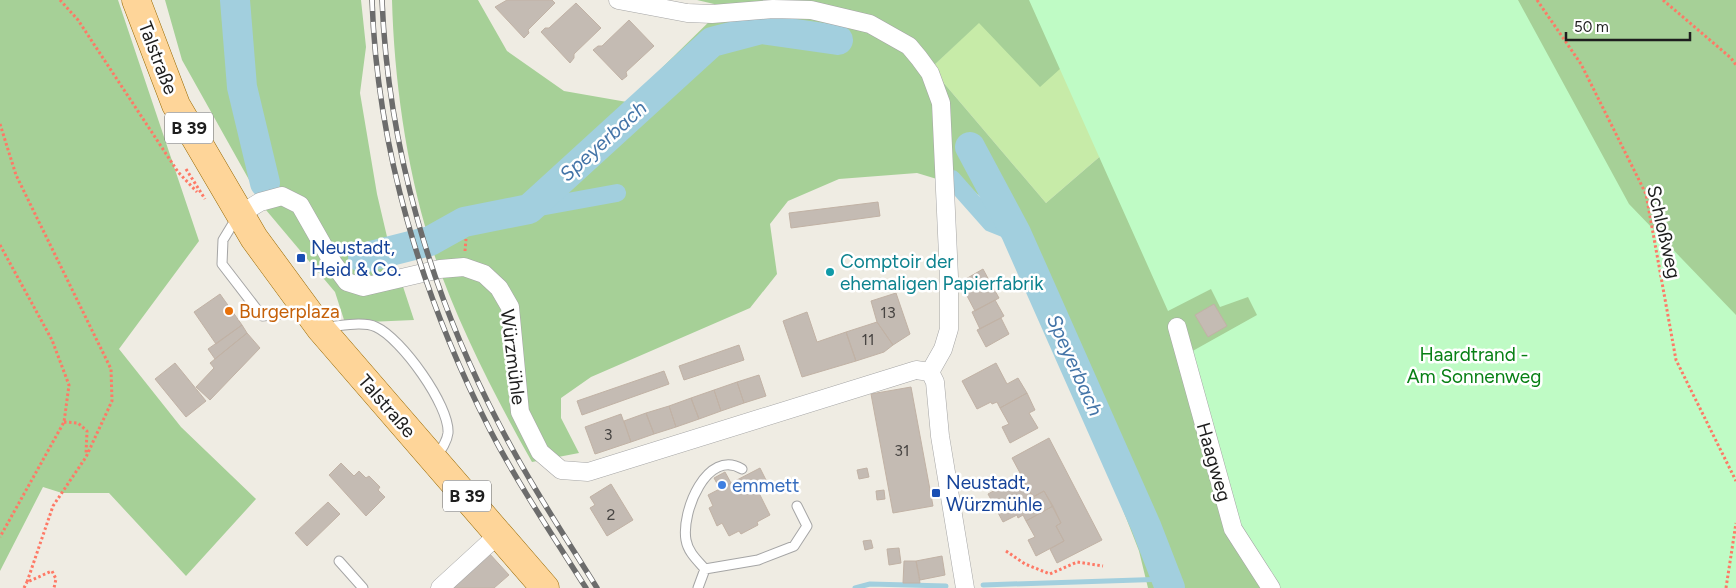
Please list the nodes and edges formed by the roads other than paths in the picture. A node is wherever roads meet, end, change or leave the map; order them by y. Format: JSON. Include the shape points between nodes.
{"nodes":[{"id":1,"x":136,"y":0,"type":"edge"},
{"id":2,"x":618,"y":0,"type":"edge"},
{"id":3,"x":232,"y":204,"type":"junction"},
{"id":4,"x":301,"y":304,"type":"junction"},
{"id":5,"x":320,"y":328,"type":"junction"},
{"id":6,"x":1177,"y":328,"type":"dead end"},
{"id":7,"x":930,"y":372,"type":"junction"},
{"id":8,"x":434,"y":459,"type":"junction"},
{"id":9,"x":742,"y":469,"type":"dead end"},
{"id":10,"x":797,"y":506,"type":"dead end"},
{"id":11,"x":500,"y":533,"type":"junction"},
{"id":12,"x":339,"y":561,"type":"dead end"},
{"id":13,"x":705,"y":569,"type":"junction"},
{"id":14,"x":363,"y":588,"type":"edge"},
{"id":15,"x":440,"y":588,"type":"edge"},
{"id":16,"x":545,"y":588,"type":"edge"},
{"id":17,"x":698,"y":588,"type":"edge"},
{"id":18,"x":965,"y":588,"type":"edge"},
{"id":19,"x":1271,"y":588,"type":"edge"}],
"edges":[{"from":1,"to":3,"type":"main road","name":"Talstraße","number":"B 39","via":[[176,106]]},
{"from":2,"to":7,"type":"street","via":[[687,13],[811,10],[870,24],[909,46],[920,58],[930,73],[941,103],[949,329]]},
{"from":3,"to":4,"type":"main road","name":"Talstraße","number":"B 39"},
{"from":3,"to":4,"type":"lane","via":[[223,240],[222,264],[262,316],[286,314]]},
{"from":3,"to":7,"type":"street","name":"Würzmühle","via":[[282,196],[300,205],[332,263],[347,282],[363,287],[464,266],[484,274],[499,288],[510,307],[520,412],[540,452],[561,470],[588,472],[916,370]]},
{"from":4,"to":5,"type":"main road","name":"Talstraße","number":"B 39"},
{"from":5,"to":8,"type":"main road","name":"Talstraße","number":"B 39"},
{"from":5,"to":8,"type":"lane","via":[[374,326],[393,337],[405,350],[445,414],[448,434]]},
{"from":6,"to":19,"type":"street","name":"Haagweg","via":[[1233,529]]},
{"from":7,"to":18,"type":"street","via":[[935,382],[940,436]]},
{"from":8,"to":11,"type":"main road","name":"Talstraße","number":"B 39"},
{"from":9,"to":13,"type":"lane","via":[[734,464],[724,464],[708,474],[690,503],[684,527],[686,542],[693,557]]},
{"from":10,"to":13,"type":"lane","via":[[807,526],[794,546],[758,560]]},
{"from":11,"to":15,"type":"street"},
{"from":11,"to":16,"type":"main road","name":"Talstraße","number":"B 39"},
{"from":12,"to":14,"type":"lane"},
{"from":13,"to":17,"type":"lane"}]}
